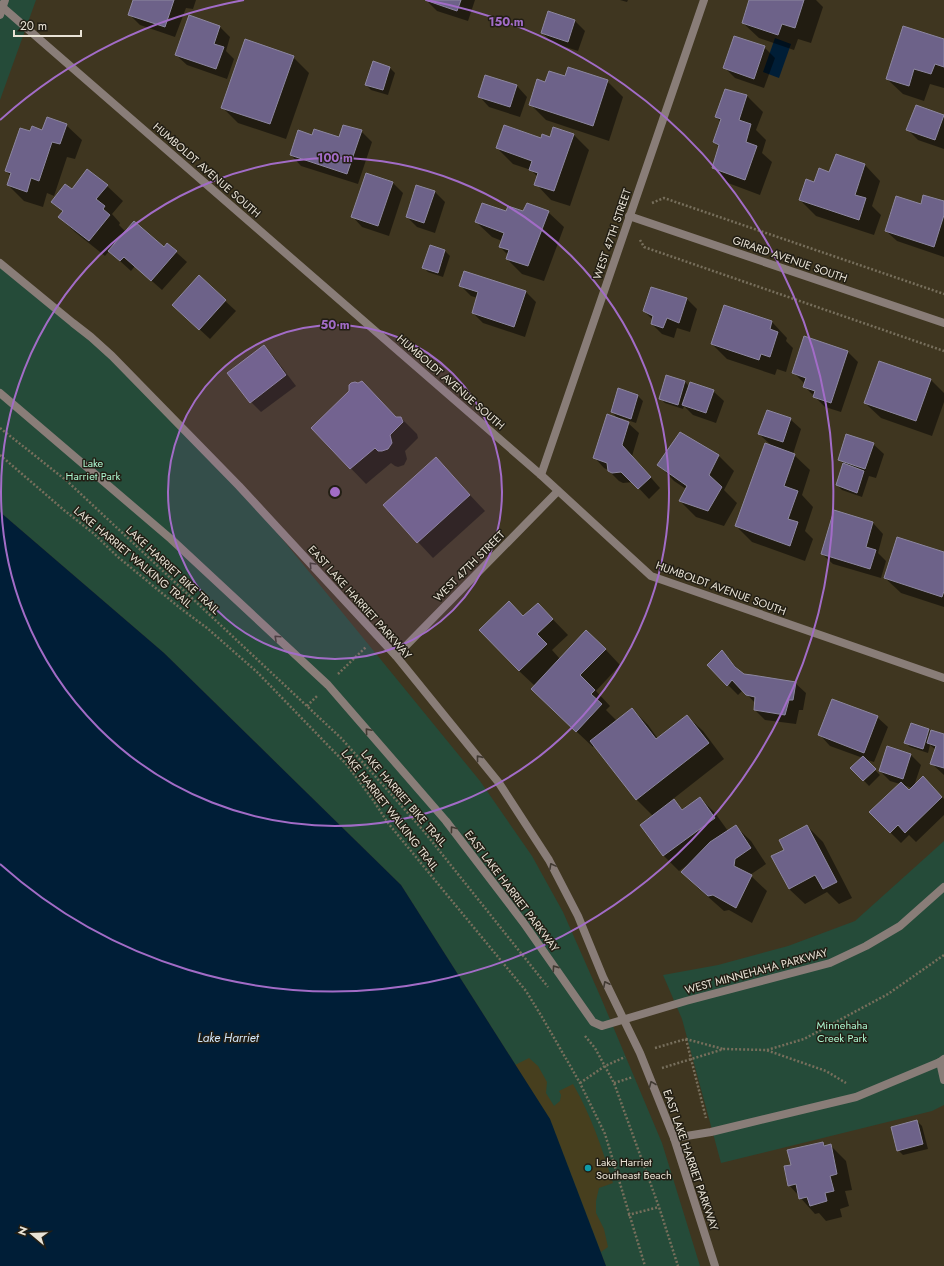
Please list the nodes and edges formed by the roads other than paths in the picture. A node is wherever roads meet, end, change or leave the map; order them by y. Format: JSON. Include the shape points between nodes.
{"nodes":[{"id":1,"x":704,"y":0,"type":"edge"},
{"id":2,"x":2,"y":7,"type":"edge"},
{"id":3,"x":629,"y":216,"type":"junction"},
{"id":4,"x":0,"y":263,"type":"edge"},
{"id":5,"x":944,"y":323,"type":"edge"},
{"id":6,"x":0,"y":393,"type":"edge"},
{"id":7,"x":541,"y":475,"type":"junction"},
{"id":8,"x":558,"y":491,"type":"junction"},
{"id":9,"x":396,"y":656,"type":"junction"},
{"id":10,"x":944,"y":678,"type":"edge"},
{"id":11,"x":944,"y":887,"type":"edge"},
{"id":12,"x":624,"y":1018,"type":"junction"},
{"id":13,"x":942,"y":1061,"type":"edge"},
{"id":14,"x":944,"y":1080,"type":"edge"},
{"id":15,"x":674,"y":1138,"type":"junction"},
{"id":16,"x":715,"y":1266,"type":"edge"}],
"edges":[{"from":1,"to":3,"type":"street","name":"WEST 47TH STREET"},
{"from":2,"to":7,"type":"street","name":"HUMBOLDT AVENUE SOUTH"},
{"from":3,"to":5,"type":"street","name":"GIRARD AVENUE SOUTH"},
{"from":3,"to":7,"type":"street","name":"WEST 47TH STREET"},
{"from":9,"to":4,"type":"street","name":"EAST LAKE HARRIET PARKWAY","one_way":true,"via":[[239,486],[112,356]]},
{"from":12,"to":6,"type":"street","name":"EAST LAKE HARRIET PARKWAY","one_way":true,"via":[[602,1026],[593,1022],[523,922],[446,821],[328,685],[171,539]]},
{"from":7,"to":8,"type":"street","name":"HUMBOLDT AVENUE SOUTH"},
{"from":8,"to":9,"type":"street","name":"WEST 47TH STREET"},
{"from":8,"to":10,"type":"street","name":"HUMBOLDT AVENUE SOUTH","via":[[651,576]]},
{"from":12,"to":9,"type":"street","name":"EAST LAKE HARRIET PARKWAY","one_way":true,"via":[[603,977],[578,916],[549,860],[499,783]]},
{"from":11,"to":12,"type":"street","name":"WEST MINNEHAHA PARKWAY","via":[[900,926],[830,963]]},
{"from":15,"to":12,"type":"street","name":"EAST LAKE HARRIET PARKWAY","one_way":true},
{"from":13,"to":14,"type":"street"},
{"from":13,"to":15,"type":"street","via":[[856,1097],[711,1132]]},
{"from":15,"to":16,"type":"street","name":"EAST LAKE HARRIET PARKWAY"}]}
